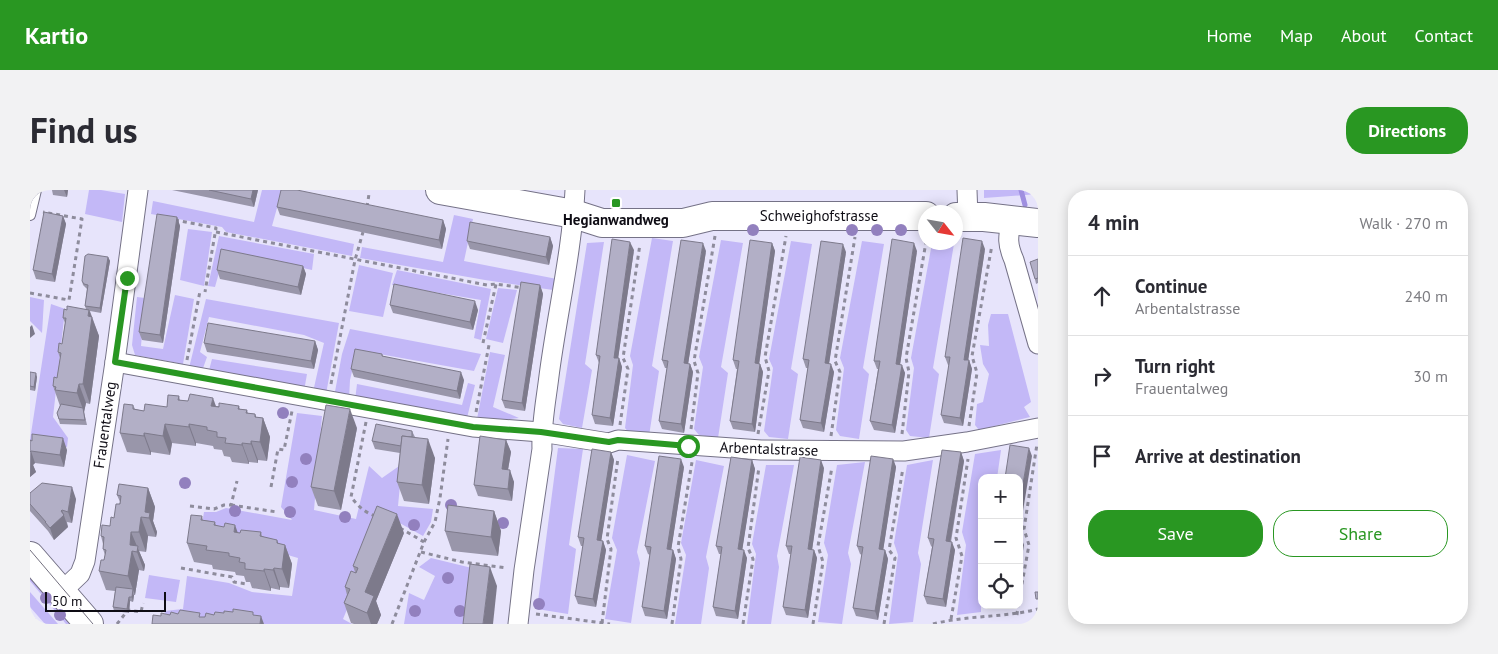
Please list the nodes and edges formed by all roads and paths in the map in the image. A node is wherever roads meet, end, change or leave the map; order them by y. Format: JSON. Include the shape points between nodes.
{"nodes":[{"id":1,"x":36,"y":190,"type":"edge"},
{"id":2,"x":138,"y":190,"type":"edge"},
{"id":3,"x":440,"y":190,"type":"edge"},
{"id":4,"x":967,"y":190,"type":"edge"},
{"id":5,"x":369,"y":194,"type":"dead end"},
{"id":6,"x":574,"y":202,"type":"edge"},
{"id":7,"x":366,"y":212,"type":"edge"},
{"id":8,"x":963,"y":212,"type":"edge"},
{"id":9,"x":30,"y":214,"type":"edge"},
{"id":10,"x":918,"y":216,"type":"edge"},
{"id":11,"x":963,"y":217,"type":"edge"},
{"id":12,"x":172,"y":219,"type":"edge"},
{"id":13,"x":1011,"y":221,"type":"junction"},
{"id":14,"x":1038,"y":223,"type":"edge"},
{"id":15,"x":216,"y":232,"type":"junction"},
{"id":16,"x":363,"y":232,"type":"edge"},
{"id":17,"x":856,"y":232,"type":"dead end"},
{"id":18,"x":786,"y":233,"type":"dead end"},
{"id":19,"x":355,"y":260,"type":"junction"},
{"id":20,"x":496,"y":284,"type":"junction"},
{"id":21,"x":526,"y":289,"type":"edge"},
{"id":22,"x":200,"y":291,"type":"dead end"},
{"id":23,"x":205,"y":292,"type":"dead end"},
{"id":24,"x":30,"y":293,"type":"edge"},
{"id":25,"x":483,"y":344,"type":"dead end"},
{"id":26,"x":1038,"y":344,"type":"edge"},
{"id":27,"x":489,"y":345,"type":"dead end"},
{"id":28,"x":115,"y":362,"type":"junction"},
{"id":29,"x":185,"y":368,"type":"dead end"},
{"id":30,"x":331,"y":387,"type":"dead end"},
{"id":31,"x":293,"y":405,"type":"dead end"},
{"id":32,"x":365,"y":425,"type":"dead end"},
{"id":33,"x":473,"y":427,"type":"junction"},
{"id":34,"x":1038,"y":428,"type":"edge"},
{"id":35,"x":541,"y":432,"type":"junction"},
{"id":36,"x":1038,"y":439,"type":"edge"},
{"id":37,"x":447,"y":446,"type":"dead end"},
{"id":38,"x":761,"y":450,"type":"junction"},
{"id":39,"x":831,"y":452,"type":"junction"},
{"id":40,"x":236,"y":482,"type":"dead end"},
{"id":41,"x":271,"y":487,"type":"dead end"},
{"id":42,"x":231,"y":505,"type":"junction"},
{"id":43,"x":190,"y":506,"type":"dead end"},
{"id":44,"x":277,"y":512,"type":"dead end"},
{"id":45,"x":381,"y":517,"type":"edge"},
{"id":46,"x":396,"y":525,"type":"edge"},
{"id":47,"x":424,"y":542,"type":"junction"},
{"id":48,"x":421,"y":552,"type":"junction"},
{"id":49,"x":30,"y":556,"type":"edge"},
{"id":50,"x":181,"y":568,"type":"dead end"},
{"id":51,"x":509,"y":568,"type":"dead end"},
{"id":52,"x":1023,"y":578,"type":"edge"},
{"id":53,"x":247,"y":584,"type":"edge"},
{"id":54,"x":61,"y":592,"type":"junction"},
{"id":55,"x":143,"y":603,"type":"dead end"},
{"id":56,"x":1018,"y":609,"type":"edge"},
{"id":57,"x":1038,"y":609,"type":"edge"},
{"id":58,"x":1017,"y":615,"type":"junction"},
{"id":59,"x":519,"y":618,"type":"edge"},
{"id":60,"x":89,"y":624,"type":"edge"},
{"id":61,"x":117,"y":624,"type":"edge"},
{"id":62,"x":392,"y":624,"type":"edge"},
{"id":63,"x":610,"y":624,"type":"edge"},
{"id":64,"x":743,"y":624,"type":"edge"},
{"id":65,"x":813,"y":624,"type":"edge"},
{"id":66,"x":932,"y":624,"type":"edge"}],
"edges":[{"from":1,"to":9,"type":"lane"},
{"from":2,"to":28,"type":"street","name":"Frauentalweg"},
{"from":3,"to":6,"type":"main road","name":"Schweighofstrasse"},
{"from":4,"to":8,"type":"street"},
{"from":5,"to":7,"type":"path"},
{"from":6,"to":10,"type":"main road","name":"Schweighofstrasse","via":[[602,223],[683,223],[712,216]]},
{"from":6,"to":35,"type":"street"},
{"from":9,"to":24,"type":"path","via":[[82,219],[69,300]]},
{"from":11,"to":13,"type":"main road"},
{"from":12,"to":15,"type":"path","via":[[216,228]]},
{"from":13,"to":14,"type":"main road"},
{"from":13,"to":26,"type":"street","via":[[1009,248]]},
{"from":15,"to":19,"type":"path"},
{"from":15,"to":23,"type":"path"},
{"from":16,"to":19,"type":"path"},
{"from":17,"to":39,"type":"path","via":[[836,361],[840,372]]},
{"from":18,"to":38,"type":"path","via":[[765,357],[769,371],[757,436]]},
{"from":19,"to":20,"type":"path"},
{"from":19,"to":30,"type":"path"},
{"from":20,"to":21,"type":"path"},
{"from":20,"to":25,"type":"path"},
{"from":22,"to":29,"type":"path"},
{"from":27,"to":33,"type":"path"},
{"from":28,"to":33,"type":"street","name":"Arbentalstrasse"},
{"from":28,"to":54,"type":"street","name":"Frauentalweg","via":[[85,561],[80,574]]},
{"from":31,"to":41,"type":"path","via":[[284,450],[278,449]]},
{"from":32,"to":45,"type":"path","via":[[351,497],[369,514]]},
{"from":33,"to":35,"type":"street","name":"Arbentalstrasse"},
{"from":34,"to":39,"type":"street","name":"Arbentalstrasse","via":[[904,450]]},
{"from":35,"to":38,"type":"street","name":"Arbentalstrasse","via":[[609,442]]},
{"from":35,"to":59,"type":"street","via":[[542,449]]},
{"from":36,"to":52,"type":"path","via":[[1024,529],[1029,545]]},
{"from":37,"to":47,"type":"path","via":[[435,522]]},
{"from":38,"to":39,"type":"street","name":"Arbentalstrasse"},
{"from":38,"to":64,"type":"path","via":[[748,548],[753,559]]},
{"from":39,"to":65,"type":"path","via":[[818,546],[823,562]]},
{"from":40,"to":42,"type":"path"},
{"from":42,"to":43,"type":"path","via":[[224,504],[214,509]]},
{"from":42,"to":44,"type":"path"},
{"from":46,"to":47,"type":"path"},
{"from":47,"to":48,"type":"path"},
{"from":48,"to":51,"type":"path","via":[[462,562]]},
{"from":48,"to":62,"type":"path"},
{"from":49,"to":54,"type":"main road"},
{"from":50,"to":53,"type":"path","via":[[232,577],[234,582]]},
{"from":54,"to":60,"type":"main road"},
{"from":55,"to":61,"type":"path","via":[[141,612],[128,610]]},
{"from":56,"to":58,"type":"path"},
{"from":57,"to":58,"type":"path"},
{"from":58,"to":66,"type":"path","via":[[951,619]]},
{"from":59,"to":63,"type":"path"}]}
